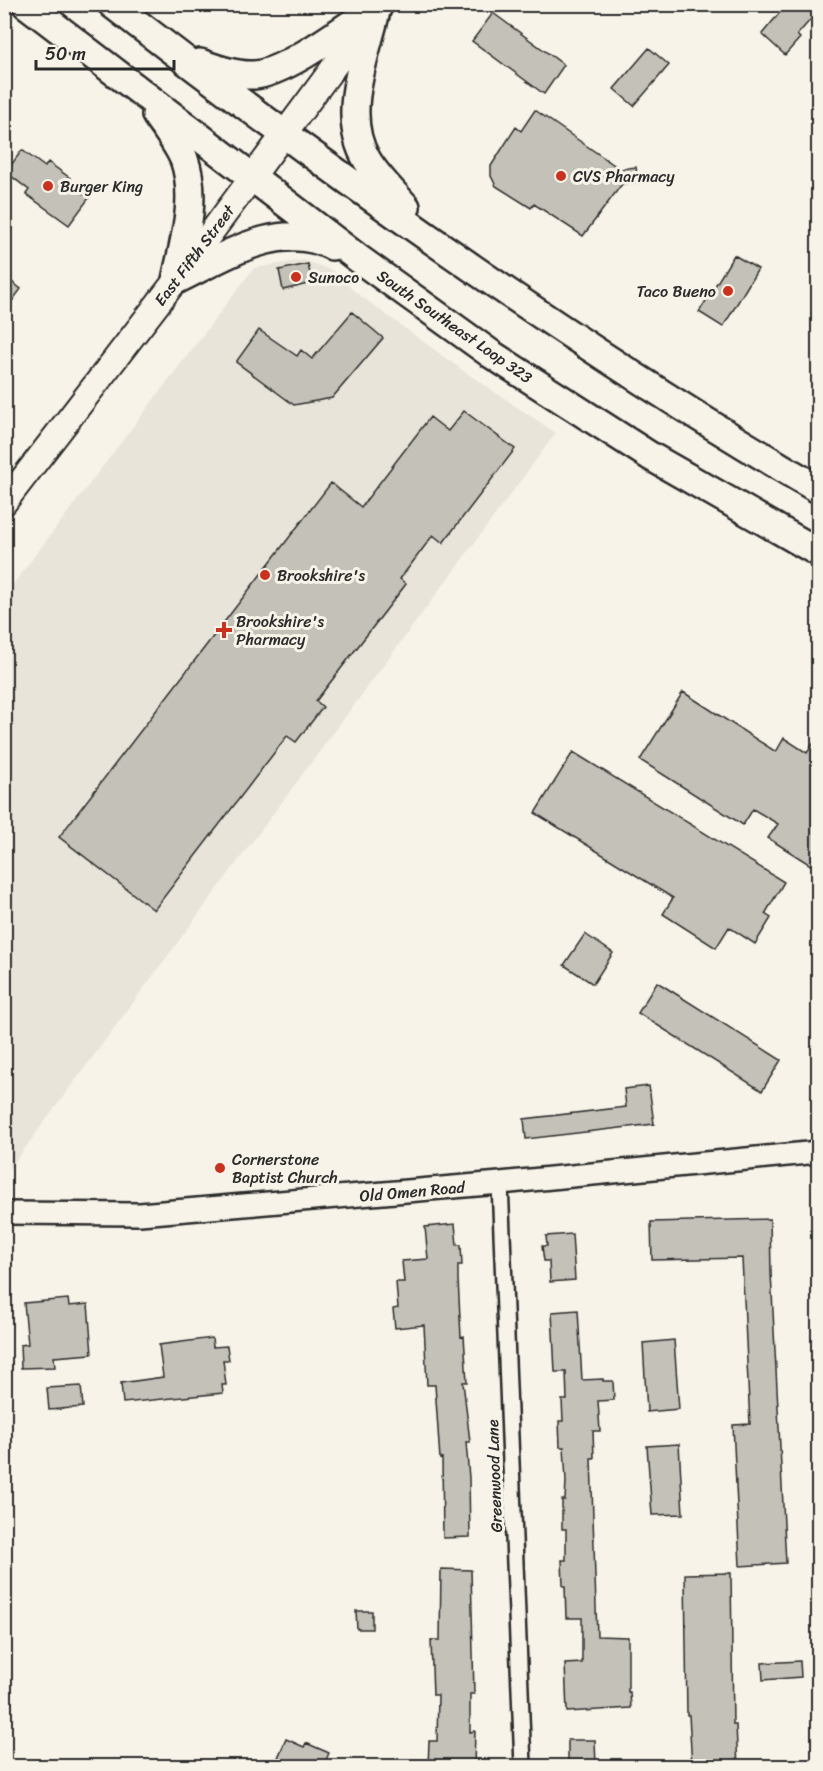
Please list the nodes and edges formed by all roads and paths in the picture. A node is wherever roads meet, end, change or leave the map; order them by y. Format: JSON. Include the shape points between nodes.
{"nodes":[{"id":1,"x":26,"y":4,"type":"edge"},
{"id":2,"x":112,"y":4,"type":"edge"},
{"id":3,"x":378,"y":7,"type":"edge"},
{"id":4,"x":182,"y":58,"type":"junction"},
{"id":5,"x":142,"y":95,"type":"junction"},
{"id":6,"x":284,"y":134,"type":"junction"},
{"id":7,"x":251,"y":178,"type":"junction"},
{"id":8,"x":436,"y":242,"type":"junction"},
{"id":9,"x":359,"y":259,"type":"junction"},
{"id":10,"x":176,"y":280,"type":"junction"},
{"id":11,"x":819,"y":489,"type":"edge"},
{"id":12,"x":4,"y":503,"type":"edge"},
{"id":13,"x":819,"y":552,"type":"edge"},
{"id":14,"x":819,"y":1152,"type":"edge"},
{"id":15,"x":500,"y":1183,"type":"junction"},
{"id":16,"x":4,"y":1213,"type":"edge"},
{"id":17,"x":523,"y":1767,"type":"edge"}],
"edges":[{"from":1,"to":5,"type":"highway","name":"South Southeast Loop 323"},
{"from":2,"to":4,"type":"highway"},
{"from":3,"to":4,"type":"highway","via":[[287,64],[265,73],[229,72]]},
{"from":3,"to":6,"type":"main road","name":"East Fifth Street"},
{"from":3,"to":8,"type":"highway","via":[[354,105],[356,133],[373,169]]},
{"from":4,"to":6,"type":"highway"},
{"from":5,"to":7,"type":"highway","name":"South Southeast Loop 323"},
{"from":5,"to":10,"type":"highway","via":[[177,144],[188,174],[188,220]]},
{"from":6,"to":7,"type":"main road","name":"East Fifth Street"},
{"from":6,"to":8,"type":"highway"},
{"from":7,"to":9,"type":"highway","name":"South Southeast Loop 323"},
{"from":7,"to":10,"type":"main road","name":"East Fifth Street"},
{"from":8,"to":11,"type":"highway","via":[[606,358]]},
{"from":9,"to":10,"type":"highway","via":[[317,240],[281,237],[254,243]]},
{"from":9,"to":13,"type":"highway","name":"South Southeast Loop 323","via":[[561,400]]},
{"from":10,"to":12,"type":"main road","name":"East Fifth Street"},
{"from":14,"to":15,"type":"street","name":"Old Omen Road"},
{"from":15,"to":16,"type":"street","name":"Old Omen Road","via":[[140,1214]]},
{"from":15,"to":17,"type":"street","name":"Greenwood Lane"}]}
